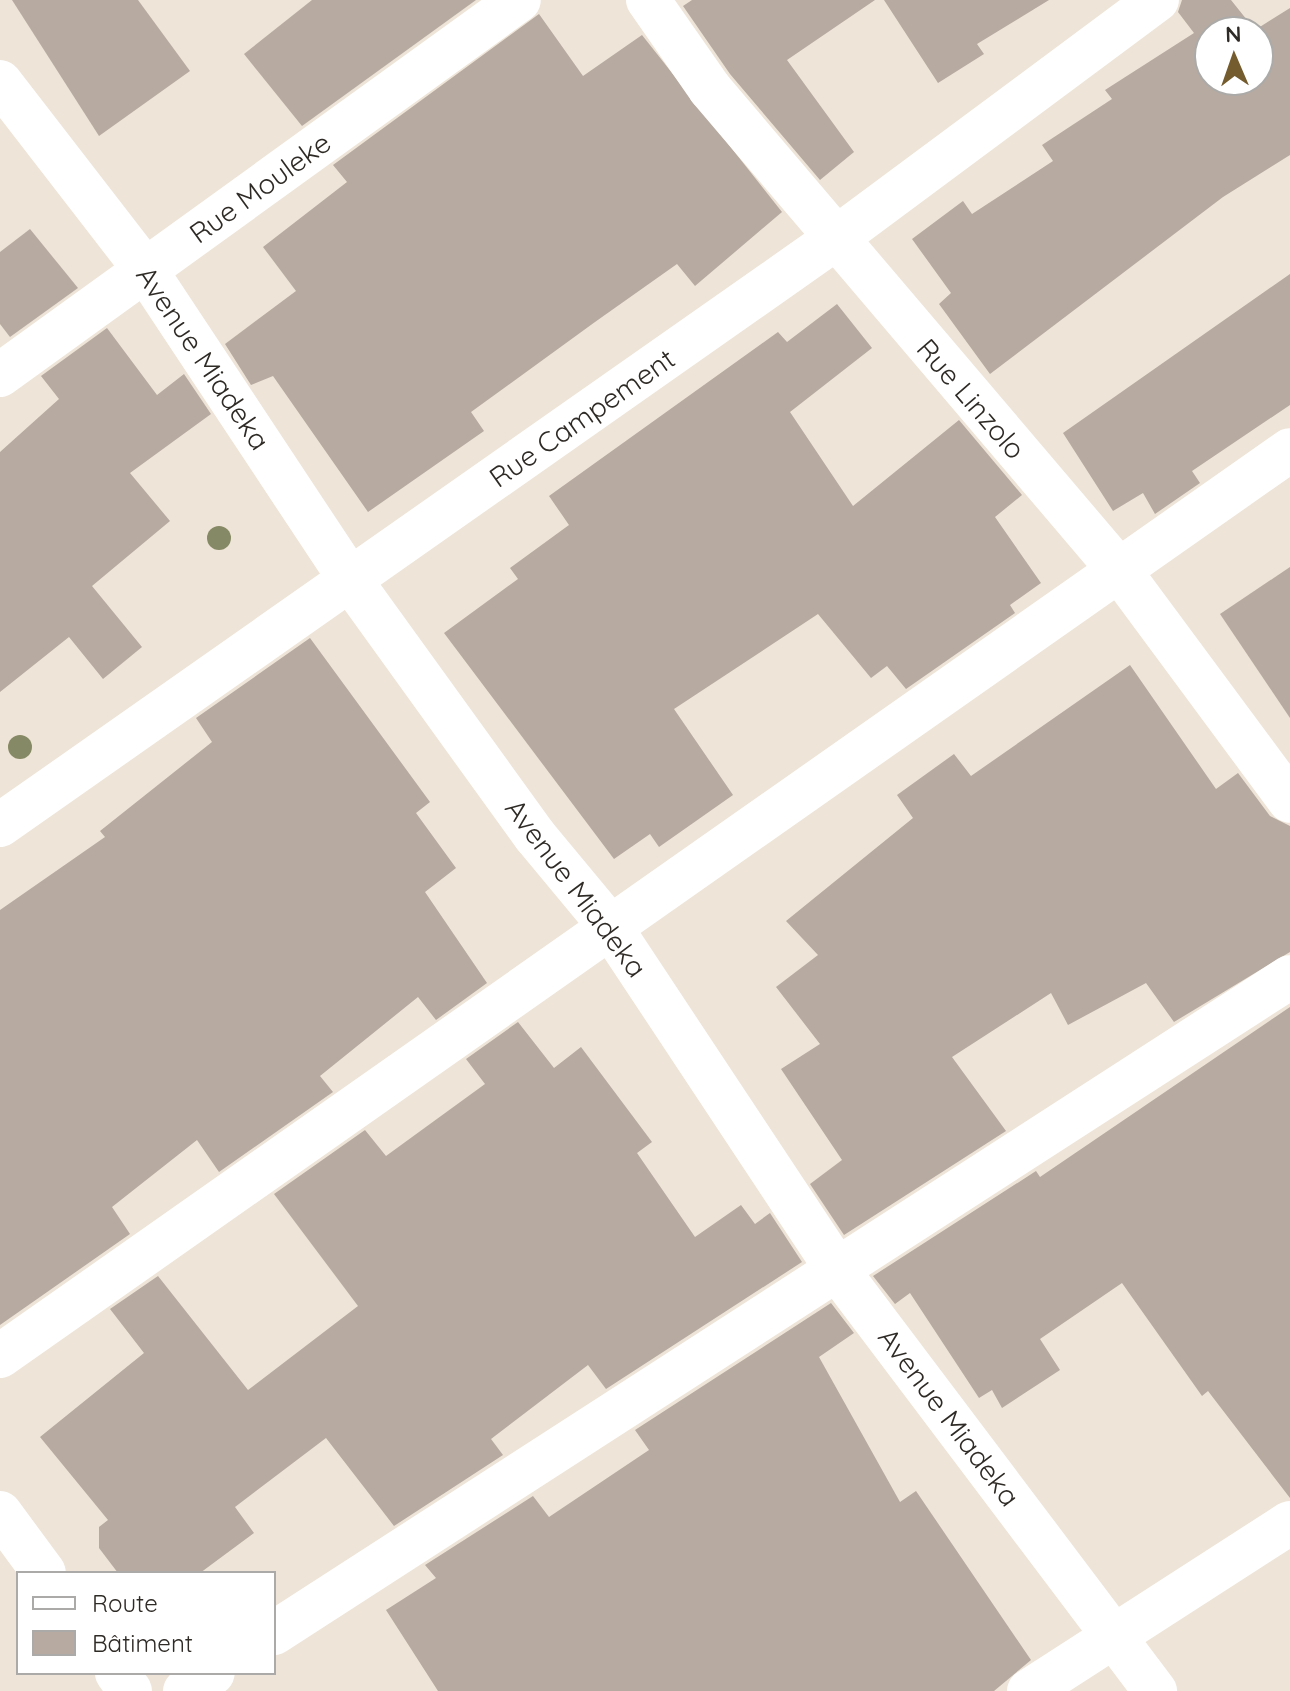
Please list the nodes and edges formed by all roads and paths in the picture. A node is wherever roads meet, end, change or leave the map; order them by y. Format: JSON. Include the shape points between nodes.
{"nodes":[{"id":1,"x":519,"y":0,"type":"edge"},
{"id":2,"x":648,"y":0,"type":"edge"},
{"id":3,"x":1157,"y":0,"type":"edge"},
{"id":4,"x":0,"y":82,"type":"edge"},
{"id":5,"x":835,"y":239,"type":"junction"},
{"id":6,"x":146,"y":271,"type":"junction"},
{"id":7,"x":0,"y":375,"type":"edge"},
{"id":8,"x":1290,"y":450,"type":"edge"},
{"id":9,"x":1119,"y":570,"type":"junction"},
{"id":10,"x":351,"y":581,"type":"junction"},
{"id":11,"x":1290,"y":801,"type":"edge"},
{"id":12,"x":0,"y":825,"type":"edge"},
{"id":13,"x":609,"y":925,"type":"junction"},
{"id":14,"x":1290,"y":977,"type":"edge"},
{"id":15,"x":836,"y":1268,"type":"junction"},
{"id":16,"x":0,"y":1356,"type":"edge"},
{"id":17,"x":0,"y":1513,"type":"edge"},
{"id":18,"x":1290,"y":1523,"type":"edge"},
{"id":19,"x":43,"y":1571,"type":"edge"},
{"id":20,"x":276,"y":1632,"type":"edge"},
{"id":21,"x":1117,"y":1635,"type":"junction"},
{"id":22,"x":210,"y":1675,"type":"edge"},
{"id":23,"x":185,"y":1691,"type":"edge"},
{"id":24,"x":1029,"y":1691,"type":"edge"},
{"id":25,"x":1155,"y":1691,"type":"edge"}],
"edges":[{"from":1,"to":6,"type":"street","name":"Rue Mouleke"},
{"from":2,"to":5,"type":"street","name":"Rue Linzolo","via":[[710,89]]},
{"from":3,"to":5,"type":"street","name":"Rue Campement"},
{"from":4,"to":6,"type":"street","name":"Avenue Miadeka"},
{"from":5,"to":9,"type":"street","name":"Rue Linzolo"},
{"from":5,"to":10,"type":"street","name":"Rue Campement"},
{"from":6,"to":7,"type":"street","name":"Rue Mouleke"},
{"from":6,"to":10,"type":"street","name":"Avenue Miadeka"},
{"from":8,"to":9,"type":"street"},
{"from":9,"to":11,"type":"street","name":"Rue Linzolo"},
{"from":9,"to":13,"type":"street"},
{"from":10,"to":12,"type":"street","name":"Rue Campement"},
{"from":10,"to":13,"type":"street","name":"Avenue Miadeka","via":[[535,836]]},
{"from":13,"to":15,"type":"street","name":"Avenue Miadeka"},
{"from":13,"to":16,"type":"street"},
{"from":14,"to":15,"type":"street"},
{"from":15,"to":20,"type":"street"},
{"from":15,"to":21,"type":"street","name":"Avenue Miadeka"},
{"from":17,"to":19,"type":"street"},
{"from":18,"to":21,"type":"street"},
{"from":21,"to":24,"type":"street"},
{"from":21,"to":25,"type":"street","name":"Avenue Miadeka"},
{"from":22,"to":23,"type":"street"}]}
